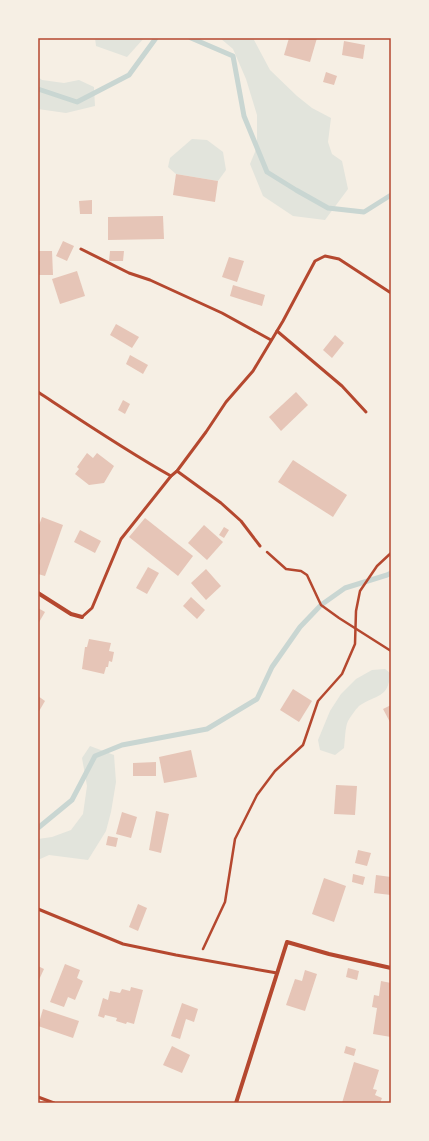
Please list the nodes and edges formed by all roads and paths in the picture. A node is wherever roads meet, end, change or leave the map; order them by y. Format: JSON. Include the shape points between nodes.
{"nodes":[{"id":1,"x":82,"y":249,"type":"dead end"},
{"id":2,"x":391,"y":293,"type":"edge"},
{"id":3,"x":277,"y":331,"type":"junction"},
{"id":4,"x":271,"y":340,"type":"junction"},
{"id":5,"x":38,"y":392,"type":"edge"},
{"id":6,"x":366,"y":412,"type":"dead end"},
{"id":7,"x":177,"y":471,"type":"junction"},
{"id":8,"x":171,"y":476,"type":"junction"},
{"id":9,"x":260,"y":546,"type":"joint"},
{"id":10,"x":391,"y":553,"type":"edge"},
{"id":11,"x":38,"y":593,"type":"edge"},
{"id":12,"x":82,"y":617,"type":"joint"},
{"id":13,"x":355,"y":628,"type":"junction"},
{"id":14,"x":391,"y":650,"type":"edge"},
{"id":15,"x":38,"y":908,"type":"edge"},
{"id":16,"x":198,"y":959,"type":"junction"},
{"id":17,"x":391,"y":968,"type":"edge"},
{"id":18,"x":277,"y":973,"type":"junction"},
{"id":19,"x":38,"y":1098,"type":"edge"},
{"id":20,"x":54,"y":1103,"type":"edge"},
{"id":21,"x":236,"y":1103,"type":"edge"}],
"edges":[{"from":1,"to":4,"type":"lane","via":[[129,273],[222,313]]},
{"from":2,"to":3,"type":"lane","via":[[339,259],[325,256],[315,261]]},
{"from":3,"to":4,"type":"lane"},
{"from":3,"to":6,"type":"lane","via":[[342,386]]},
{"from":4,"to":7,"type":"lane","via":[[253,371],[226,402]]},
{"from":5,"to":8,"type":"lane","via":[[145,462]]},
{"from":7,"to":8,"type":"lane"},
{"from":7,"to":9,"type":"lane","via":[[241,520]]},
{"from":8,"to":12,"type":"lane","via":[[121,539],[92,608]]},
{"from":9,"to":13,"type":"path","via":[[286,569],[301,571],[307,575],[321,606]]},
{"from":10,"to":13,"type":"path","via":[[377,566],[360,591]]},
{"from":11,"to":12,"type":"street","via":[[72,614]]},
{"from":13,"to":14,"type":"path"},
{"from":13,"to":16,"type":"path","via":[[354,649],[342,674],[318,701],[304,745],[275,771],[257,795],[235,839],[225,902]]},
{"from":15,"to":16,"type":"lane","via":[[123,944]]},
{"from":16,"to":18,"type":"lane"},
{"from":17,"to":18,"type":"street","via":[[287,942]]},
{"from":18,"to":21,"type":"street"},
{"from":19,"to":20,"type":"lane"}]}
